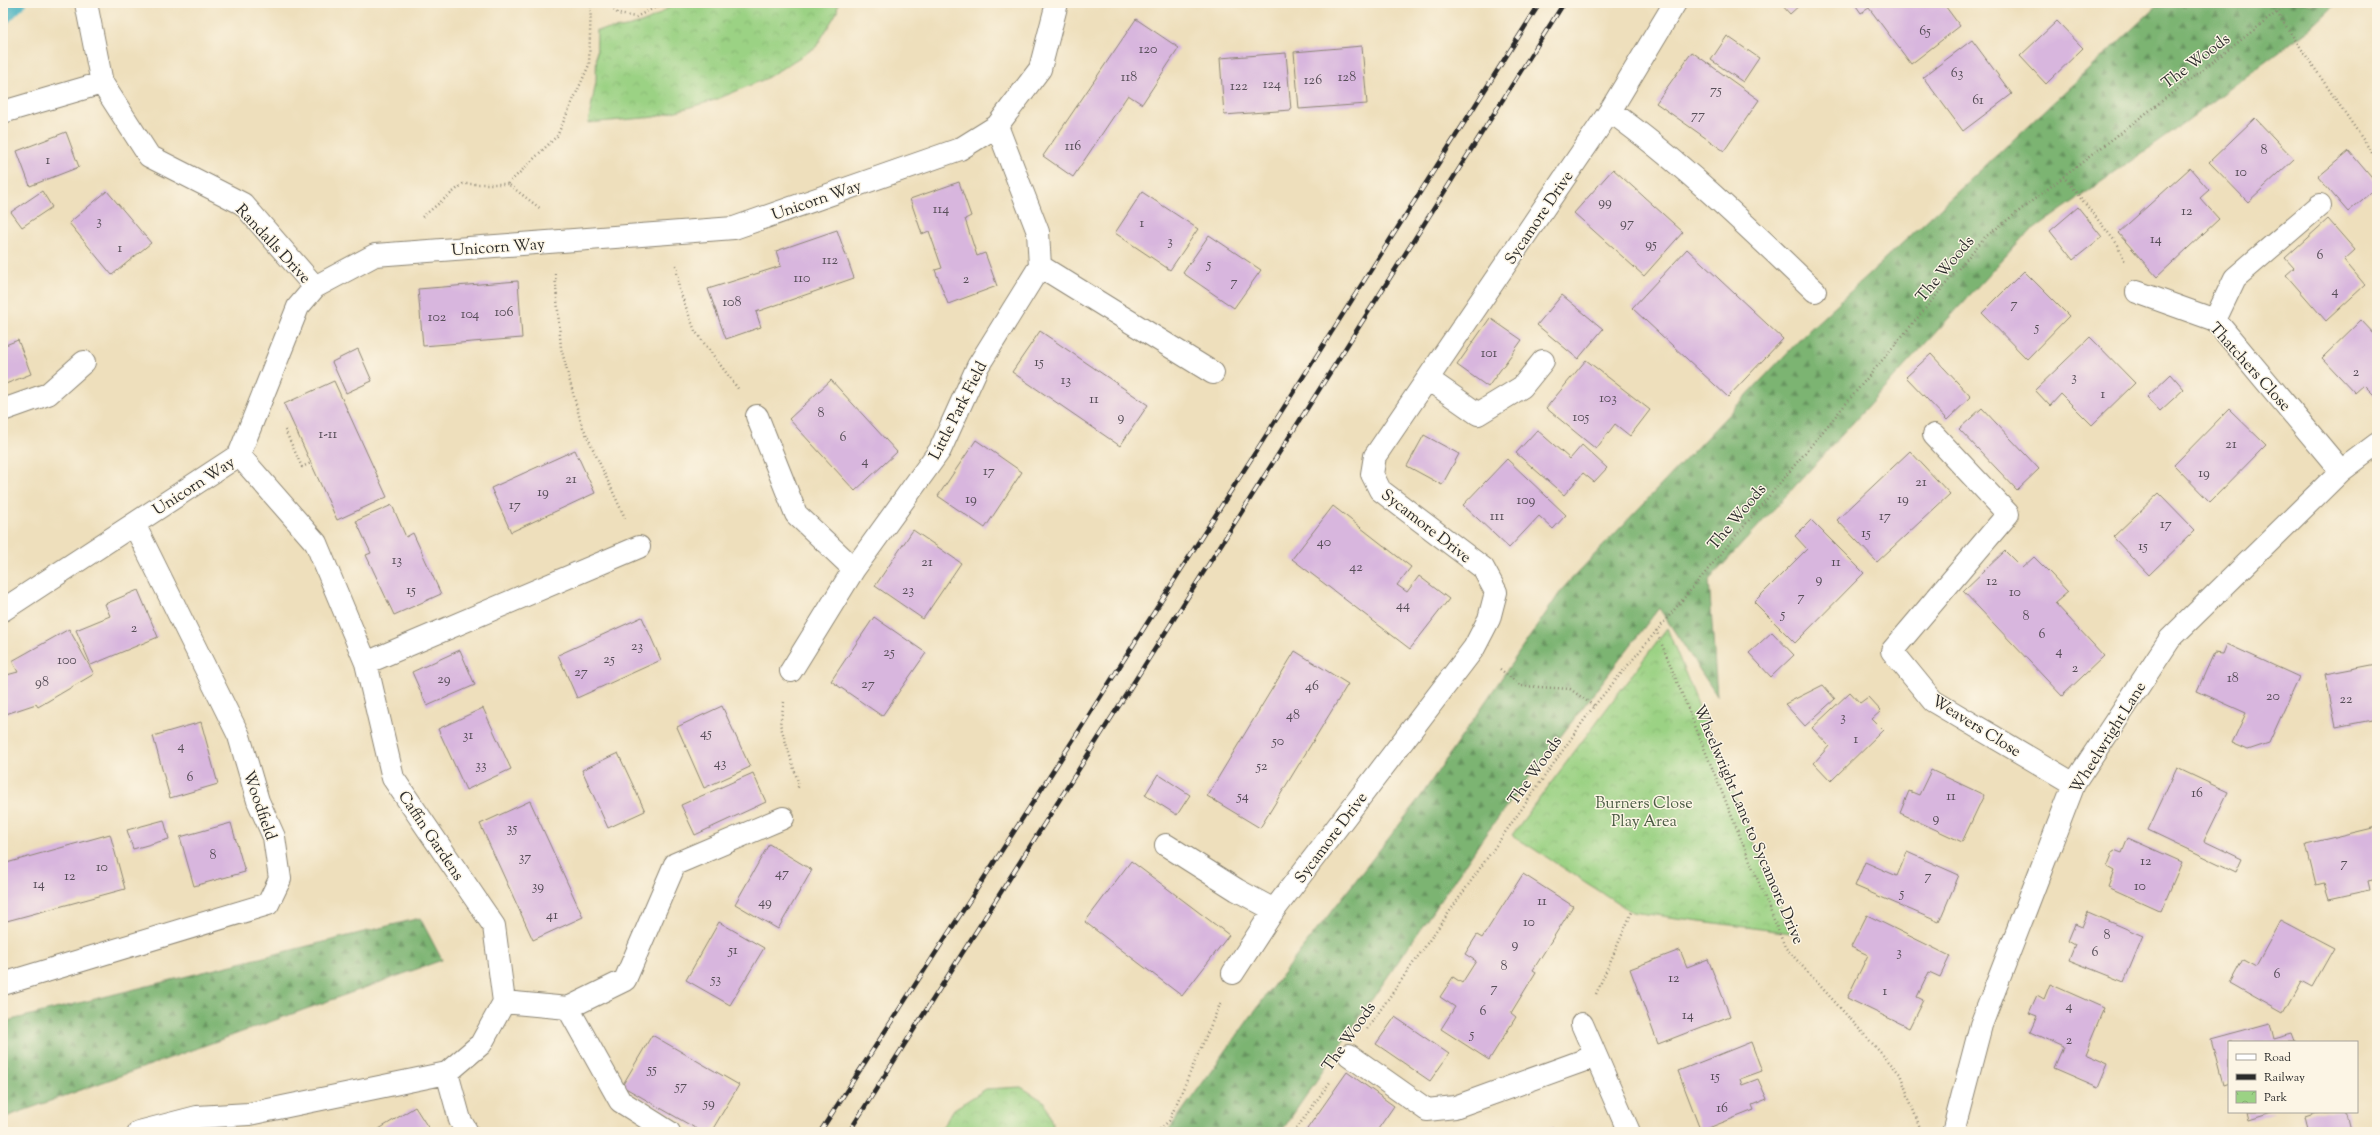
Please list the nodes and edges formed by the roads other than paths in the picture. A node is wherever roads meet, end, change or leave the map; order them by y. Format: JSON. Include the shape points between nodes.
{"nodes":[{"id":1,"x":86,"y":3,"type":"edge"},
{"id":2,"x":1057,"y":3,"type":"edge"},
{"id":3,"x":1675,"y":3,"type":"edge"},
{"id":4,"x":102,"y":83,"type":"junction"},
{"id":5,"x":1610,"y":111,"type":"junction"},
{"id":6,"x":3,"y":112,"type":"edge"},
{"id":7,"x":997,"y":126,"type":"junction"},
{"id":8,"x":2320,"y":205,"type":"dead end"},
{"id":9,"x":1040,"y":266,"type":"junction"},
{"id":10,"x":315,"y":287,"type":"junction"},
{"id":11,"x":1815,"y":291,"type":"dead end"},
{"id":12,"x":2137,"y":292,"type":"road end"},
{"id":13,"x":2215,"y":320,"type":"junction"},
{"id":14,"x":1543,"y":361,"type":"dead end"},
{"id":15,"x":84,"y":362,"type":"dead end"},
{"id":16,"x":1213,"y":374,"type":"dead end"},
{"id":17,"x":1428,"y":379,"type":"junction"},
{"id":18,"x":3,"y":410,"type":"edge"},
{"id":19,"x":758,"y":416,"type":"road end"},
{"id":20,"x":1934,"y":435,"type":"dead end"},
{"id":21,"x":2377,"y":444,"type":"edge"},
{"id":22,"x":239,"y":455,"type":"junction"},
{"id":23,"x":2341,"y":472,"type":"junction"},
{"id":24,"x":134,"y":524,"type":"junction"},
{"id":25,"x":639,"y":547,"type":"road end"},
{"id":26,"x":854,"y":569,"type":"junction"},
{"id":27,"x":3,"y":610,"type":"edge"},
{"id":28,"x":366,"y":663,"type":"junction"},
{"id":29,"x":791,"y":671,"type":"road end"},
{"id":30,"x":2074,"y":784,"type":"junction"},
{"id":31,"x":783,"y":818,"type":"road end"},
{"id":32,"x":1166,"y":845,"type":"dead end"},
{"id":33,"x":1274,"y":910,"type":"junction"},
{"id":34,"x":1233,"y":973,"type":"road end"},
{"id":35,"x":3,"y":984,"type":"edge"},
{"id":36,"x":504,"y":1002,"type":"junction"},
{"id":37,"x":568,"y":1008,"type":"junction"},
{"id":38,"x":1582,"y":1024,"type":"road end"},
{"id":39,"x":1348,"y":1055,"type":"road end"},
{"id":40,"x":1596,"y":1056,"type":"junction"},
{"id":41,"x":447,"y":1073,"type":"junction"},
{"id":42,"x":237,"y":1124,"type":"edge"},
{"id":43,"x":139,"y":1132,"type":"edge"},
{"id":44,"x":467,"y":1132,"type":"edge"},
{"id":45,"x":670,"y":1132,"type":"edge"},
{"id":46,"x":1629,"y":1132,"type":"edge"},
{"id":47,"x":1954,"y":1132,"type":"edge"}],
"edges":[{"from":1,"to":4,"type":"street","name":"Randalls Drive"},
{"from":2,"to":7,"type":"street","name":"Unicorn Way","via":[[1040,69]]},
{"from":3,"to":5,"type":"street","name":"Sycamore Drive"},
{"from":4,"to":6,"type":"street"},
{"from":4,"to":10,"type":"street","name":"Randalls Drive","via":[[149,156],[243,204]]},
{"from":5,"to":11,"type":"street","via":[[1650,140],[1717,198]]},
{"from":5,"to":17,"type":"street","name":"Sycamore Drive"},
{"from":7,"to":9,"type":"street","via":[[1038,232]]},
{"from":7,"to":10,"type":"street","name":"Unicorn Way","via":[[960,149],[734,228],[375,255]]},
{"from":8,"to":13,"type":"street","via":[[2235,278]]},
{"from":9,"to":16,"type":"street"},
{"from":9,"to":26,"type":"street","name":"Little Park Field","via":[[978,366],[940,450]]},
{"from":10,"to":22,"type":"street","name":"Unicorn Way","via":[[298,307]]},
{"from":12,"to":13,"type":"street","name":"Thatchers Close"},
{"from":13,"to":23,"type":"street","name":"Thatchers Close"},
{"from":14,"to":17,"type":"street","via":[[1522,387],[1478,414]]},
{"from":15,"to":18,"type":"street","via":[[48,394]]},
{"from":17,"to":33,"type":"street","name":"Sycamore Drive","via":[[1375,456],[1372,474],[1380,490],[1483,568],[1496,592],[1489,619],[1474,648]]},
{"from":19,"to":26,"type":"street","via":[[796,514]]},
{"from":20,"to":30,"type":"street","name":"Weavers Close","via":[[2008,514],[1892,651],[1933,701]]},
{"from":21,"to":23,"type":"street","name":"Wheelwright Lane"},
{"from":22,"to":24,"type":"street","name":"Unicorn Way"},
{"from":22,"to":28,"type":"street","name":"Caffin Gardens","via":[[316,543]]},
{"from":23,"to":30,"type":"street","name":"Wheelwright Lane","via":[[2170,639]]},
{"from":24,"to":27,"type":"street","name":"Unicorn Way"},
{"from":24,"to":35,"type":"street","name":"Woodfield","via":[[238,736],[258,801],[274,837],[280,879],[268,904]]},
{"from":25,"to":28,"type":"street"},
{"from":26,"to":29,"type":"street","name":"Little Park Field"},
{"from":28,"to":36,"type":"street","name":"Caffin Gardens","via":[[393,778],[494,926]]},
{"from":30,"to":47,"type":"street","name":"Wheelwright Lane","via":[[1981,1025]]},
{"from":31,"to":37,"type":"street","via":[[676,864],[624,980]]},
{"from":32,"to":33,"type":"street"},
{"from":33,"to":34,"type":"street","name":"Sycamore Drive"},
{"from":36,"to":37,"type":"street"},
{"from":36,"to":41,"type":"street","via":[[480,1044]]},
{"from":37,"to":45,"type":"street","via":[[620,1101]]},
{"from":38,"to":40,"type":"street"},
{"from":39,"to":40,"type":"street","via":[[1427,1110],[1455,1108]]},
{"from":40,"to":46,"type":"street"},
{"from":41,"to":42,"type":"street","via":[[249,1114]]},
{"from":41,"to":44,"type":"street","via":[[460,1120]]},
{"from":42,"to":43,"type":"street","via":[[197,1117]]}]}
